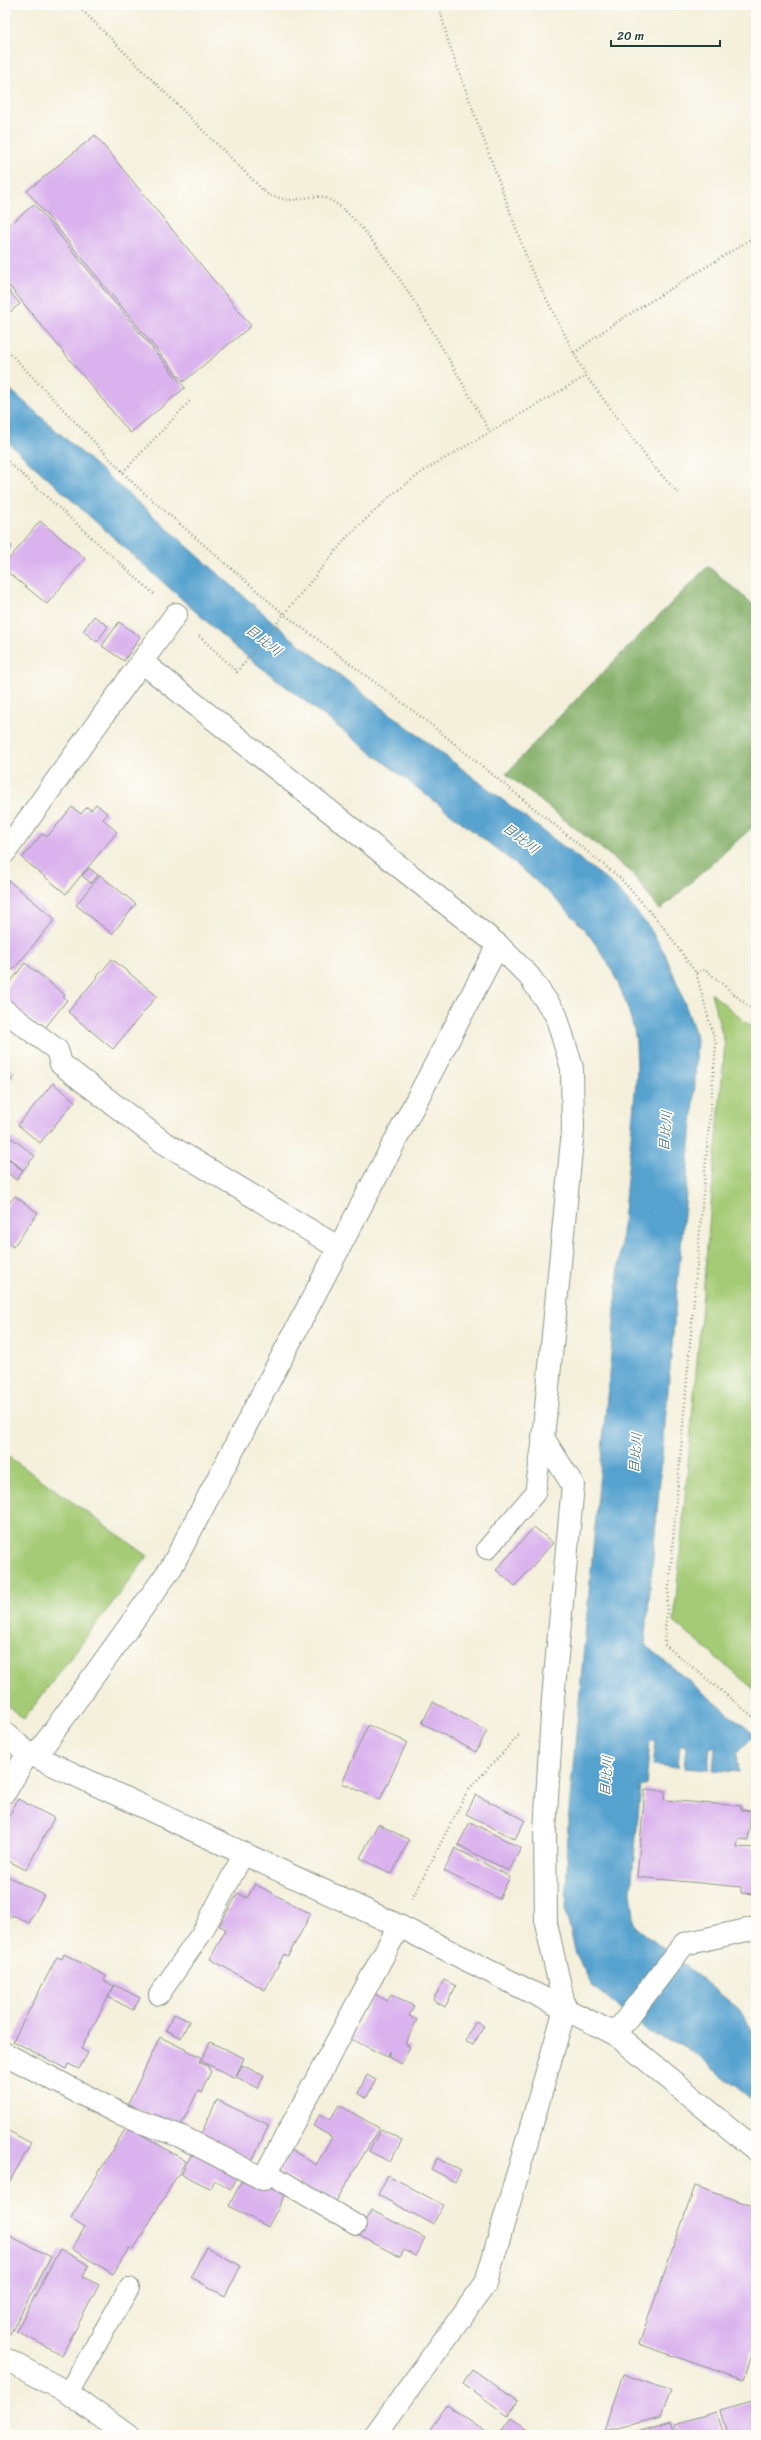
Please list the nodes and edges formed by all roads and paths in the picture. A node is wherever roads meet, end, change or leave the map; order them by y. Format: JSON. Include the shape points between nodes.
{"nodes":[{"id":1,"x":77,"y":5,"type":"edge"},
{"id":2,"x":439,"y":5,"type":"edge"},
{"id":3,"x":756,"y":236,"type":"edge"},
{"id":4,"x":574,"y":353,"type":"junction"},
{"id":5,"x":586,"y":376,"type":"junction"},
{"id":6,"x":191,"y":400,"type":"dead end"},
{"id":7,"x":490,"y":432,"type":"junction"},
{"id":8,"x":5,"y":458,"type":"edge"},
{"id":9,"x":123,"y":472,"type":"dead end"},
{"id":10,"x":679,"y":494,"type":"dead end"},
{"id":11,"x":176,"y":614,"type":"junction"},
{"id":12,"x":142,"y":662,"type":"junction"},
{"id":13,"x":5,"y":852,"type":"edge"},
{"id":14,"x":498,"y":945,"type":"junction"},
{"id":15,"x":696,"y":973,"type":"dead end"},
{"id":16,"x":5,"y":1011,"type":"edge"},
{"id":17,"x":756,"y":1013,"type":"edge"},
{"id":18,"x":339,"y":1248,"type":"junction"},
{"id":19,"x":543,"y":1438,"type":"junction"},
{"id":20,"x":487,"y":1549,"type":"dead end"},
{"id":21,"x":521,"y":1733,"type":"dead end"},
{"id":22,"x":5,"y":1734,"type":"edge"},
{"id":23,"x":32,"y":1755,"type":"junction"},
{"id":24,"x":5,"y":1792,"type":"edge"},
{"id":25,"x":244,"y":1854,"type":"junction"},
{"id":26,"x":399,"y":1926,"type":"junction"},
{"id":27,"x":756,"y":1928,"type":"edge"},
{"id":28,"x":159,"y":1996,"type":"dead end"},
{"id":29,"x":565,"y":2009,"type":"junction"},
{"id":30,"x":619,"y":2028,"type":"junction"},
{"id":31,"x":5,"y":2054,"type":"edge"},
{"id":32,"x":756,"y":2150,"type":"edge"},
{"id":33,"x":267,"y":2172,"type":"junction"},
{"id":34,"x":356,"y":2225,"type":"dead end"},
{"id":35,"x":129,"y":2288,"type":"dead end"},
{"id":36,"x":5,"y":2359,"type":"edge"},
{"id":37,"x":68,"y":2393,"type":"junction"},
{"id":38,"x":126,"y":2435,"type":"edge"},
{"id":39,"x":375,"y":2435,"type":"edge"}],
"edges":[{"from":1,"to":7,"type":"path","via":[[267,194],[291,200],[323,197],[342,208],[361,226],[387,258]]},
{"from":2,"to":4,"type":"path","via":[[448,41],[530,267]]},
{"from":3,"to":4,"type":"path","via":[[612,324]]},
{"from":4,"to":5,"type":"path"},
{"from":5,"to":7,"type":"path"},
{"from":5,"to":10,"type":"path","via":[[654,467]]},
{"from":6,"to":9,"type":"path"},
{"from":7,"to":11,"type":"path","via":[[425,470],[394,493],[347,537],[237,672]]},
{"from":8,"to":11,"type":"path"},
{"from":11,"to":12,"type":"street"},
{"from":12,"to":13,"type":"street"},
{"from":12,"to":14,"type":"street"},
{"from":14,"to":18,"type":"street"},
{"from":14,"to":19,"type":"street","via":[[529,976],[556,1015],[572,1068],[573,1130]]},
{"from":15,"to":17,"type":"path","via":[[705,969]]},
{"from":16,"to":18,"type":"street","via":[[57,1050],[61,1064],[163,1142]]},
{"from":18,"to":23,"type":"street","via":[[171,1568]]},
{"from":19,"to":20,"type":"lane","via":[[535,1493]]},
{"from":19,"to":29,"type":"street","via":[[573,1485],[553,1698],[545,1831],[546,1923]]},
{"from":21,"to":26,"type":"path","via":[[468,1790]]},
{"from":22,"to":23,"type":"street"},
{"from":23,"to":24,"type":"street"},
{"from":23,"to":25,"type":"street"},
{"from":25,"to":26,"type":"street"},
{"from":25,"to":28,"type":"lane","via":[[203,1931]]},
{"from":26,"to":29,"type":"street"},
{"from":26,"to":33,"type":"street"},
{"from":27,"to":30,"type":"street","via":[[684,1944]]},
{"from":29,"to":30,"type":"street"},
{"from":29,"to":39,"type":"street","via":[[486,2283]]},
{"from":30,"to":32,"type":"street"},
{"from":31,"to":33,"type":"street","via":[[124,2116],[180,2136],[263,2179]]},
{"from":33,"to":34,"type":"lane"},
{"from":35,"to":37,"type":"lane"},
{"from":36,"to":37,"type":"street"},
{"from":37,"to":38,"type":"street"}]}
